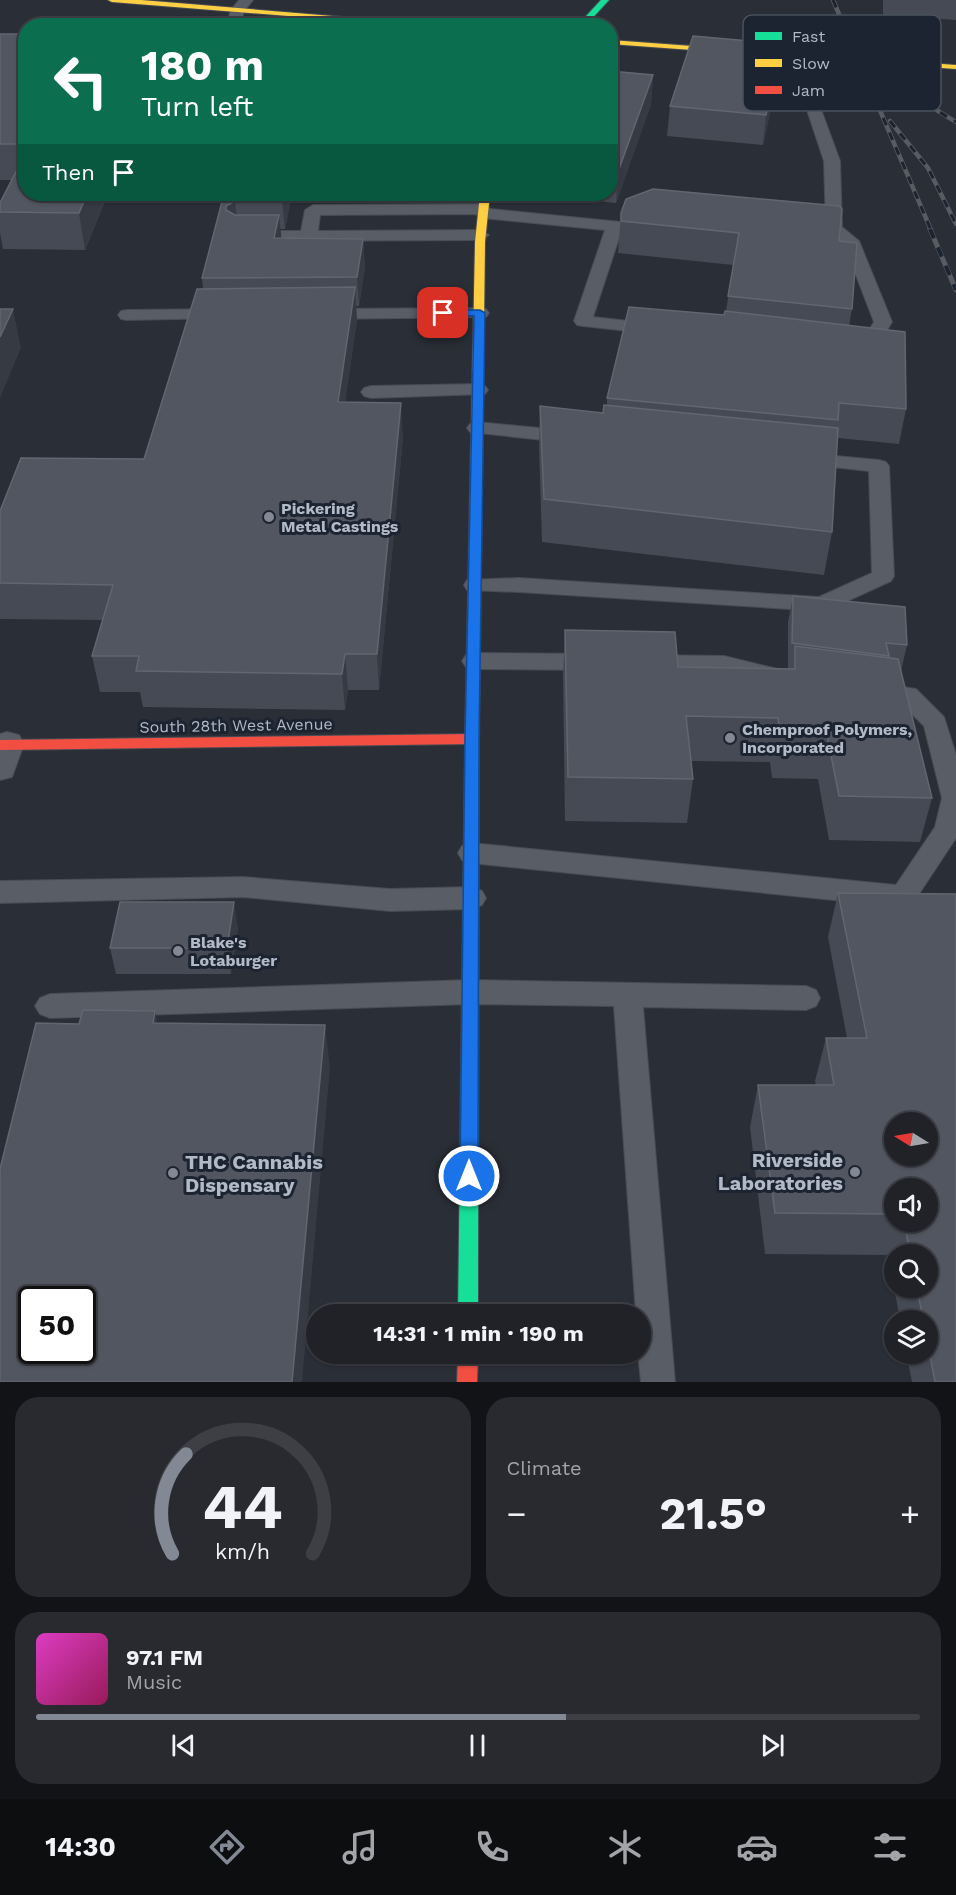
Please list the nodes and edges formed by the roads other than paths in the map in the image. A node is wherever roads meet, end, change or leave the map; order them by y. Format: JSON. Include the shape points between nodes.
{"nodes":[{"id":1,"x":111,"y":0,"type":"edge"},
{"id":2,"x":605,"y":0,"type":"edge"},
{"id":3,"x":242,"y":5,"type":"edge"},
{"id":4,"x":371,"y":18,"type":"edge"},
{"id":5,"x":588,"y":18,"type":"edge"},
{"id":6,"x":618,"y":43,"type":"edge"},
{"id":7,"x":743,"y":51,"type":"edge"},
{"id":8,"x":941,"y":65,"type":"edge"},
{"id":9,"x":956,"y":66,"type":"edge"},
{"id":10,"x":814,"y":111,"type":"edge"},
{"id":11,"x":483,"y":205,"type":"edge"},
{"id":12,"x":635,"y":218,"type":"edge"},
{"id":13,"x":615,"y":226,"type":"junction"},
{"id":14,"x":481,"y":235,"type":"junction"},
{"id":15,"x":238,"y":236,"type":"edge"},
{"id":16,"x":309,"y":236,"type":"junction"},
{"id":17,"x":480,"y":313,"type":"junction"},
{"id":18,"x":234,"y":314,"type":"edge"},
{"id":19,"x":305,"y":314,"type":"edge"},
{"id":20,"x":127,"y":315,"type":"dead end"},
{"id":21,"x":676,"y":331,"type":"edge"},
{"id":22,"x":840,"y":349,"type":"edge"},
{"id":23,"x":478,"y":390,"type":"junction"},
{"id":24,"x":371,"y":392,"type":"dead end"},
{"id":25,"x":477,"y":428,"type":"junction"},
{"id":26,"x":586,"y":438,"type":"edge"},
{"id":27,"x":785,"y":457,"type":"edge"},
{"id":28,"x":475,"y":585,"type":"junction"},
{"id":29,"x":474,"y":661,"type":"junction"},
{"id":30,"x":798,"y":681,"type":"edge"},
{"id":31,"x":852,"y":688,"type":"edge"},
{"id":32,"x":472,"y":739,"type":"junction"},
{"id":33,"x":2,"y":752,"type":"edge"},
{"id":34,"x":471,"y":853,"type":"junction"},
{"id":35,"x":0,"y":892,"type":"edge"},
{"id":36,"x":471,"y":898,"type":"junction"},
{"id":37,"x":470,"y":992,"type":"junction"},
{"id":38,"x":628,"y":995,"type":"junction"},
{"id":39,"x":806,"y":998,"type":"dead end"},
{"id":40,"x":50,"y":1006,"type":"dead end"},
{"id":41,"x":468,"y":1304,"type":"edge"},
{"id":42,"x":468,"y":1364,"type":"edge"},
{"id":43,"x":467,"y":1382,"type":"edge"},
{"id":44,"x":658,"y":1382,"type":"edge"}],
"edges":[{"from":1,"to":3,"type":"main road"},
{"from":2,"to":5,"type":"main road"},
{"from":3,"to":4,"type":"main road"},
{"from":6,"to":7,"type":"main road"},
{"from":8,"to":9,"type":"main road"},
{"from":10,"to":22,"type":"lane","via":[[832,162],[828,223],[851,241],[883,322],[864,352]]},
{"from":11,"to":13,"type":"lane"},
{"from":11,"to":14,"type":"main road"},
{"from":11,"to":16,"type":"lane","via":[[313,210]]},
{"from":12,"to":13,"type":"lane"},
{"from":13,"to":21,"type":"lane","via":[[583,321]]},
{"from":14,"to":16,"type":"lane"},
{"from":14,"to":17,"type":"main road"},
{"from":15,"to":16,"type":"lane"},
{"from":17,"to":19,"type":"lane"},
{"from":17,"to":23,"type":"main road"},
{"from":18,"to":20,"type":"lane"},
{"from":23,"to":24,"type":"lane"},
{"from":23,"to":25,"type":"main road"},
{"from":25,"to":26,"type":"lane"},
{"from":25,"to":28,"type":"main road"},
{"from":27,"to":28,"type":"lane","via":[[879,466],[883,576],[822,604]]},
{"from":28,"to":29,"type":"main road"},
{"from":29,"to":30,"type":"lane","via":[[724,664]]},
{"from":29,"to":32,"type":"main road"},
{"from":31,"to":34,"type":"lane","via":[[907,695],[935,723],[955,798],[948,829],[903,896]]},
{"from":32,"to":33,"type":"main road","name":"South 28th West Avenue"},
{"from":32,"to":34,"type":"main road"},
{"from":34,"to":36,"type":"main road"},
{"from":35,"to":36,"type":"lane","via":[[243,887],[390,900]]},
{"from":36,"to":37,"type":"main road"},
{"from":37,"to":38,"type":"lane"},
{"from":37,"to":40,"type":"lane"},
{"from":37,"to":41,"type":"main road"},
{"from":38,"to":39,"type":"lane"},
{"from":38,"to":44,"type":"lane"},
{"from":42,"to":43,"type":"main road"}]}
